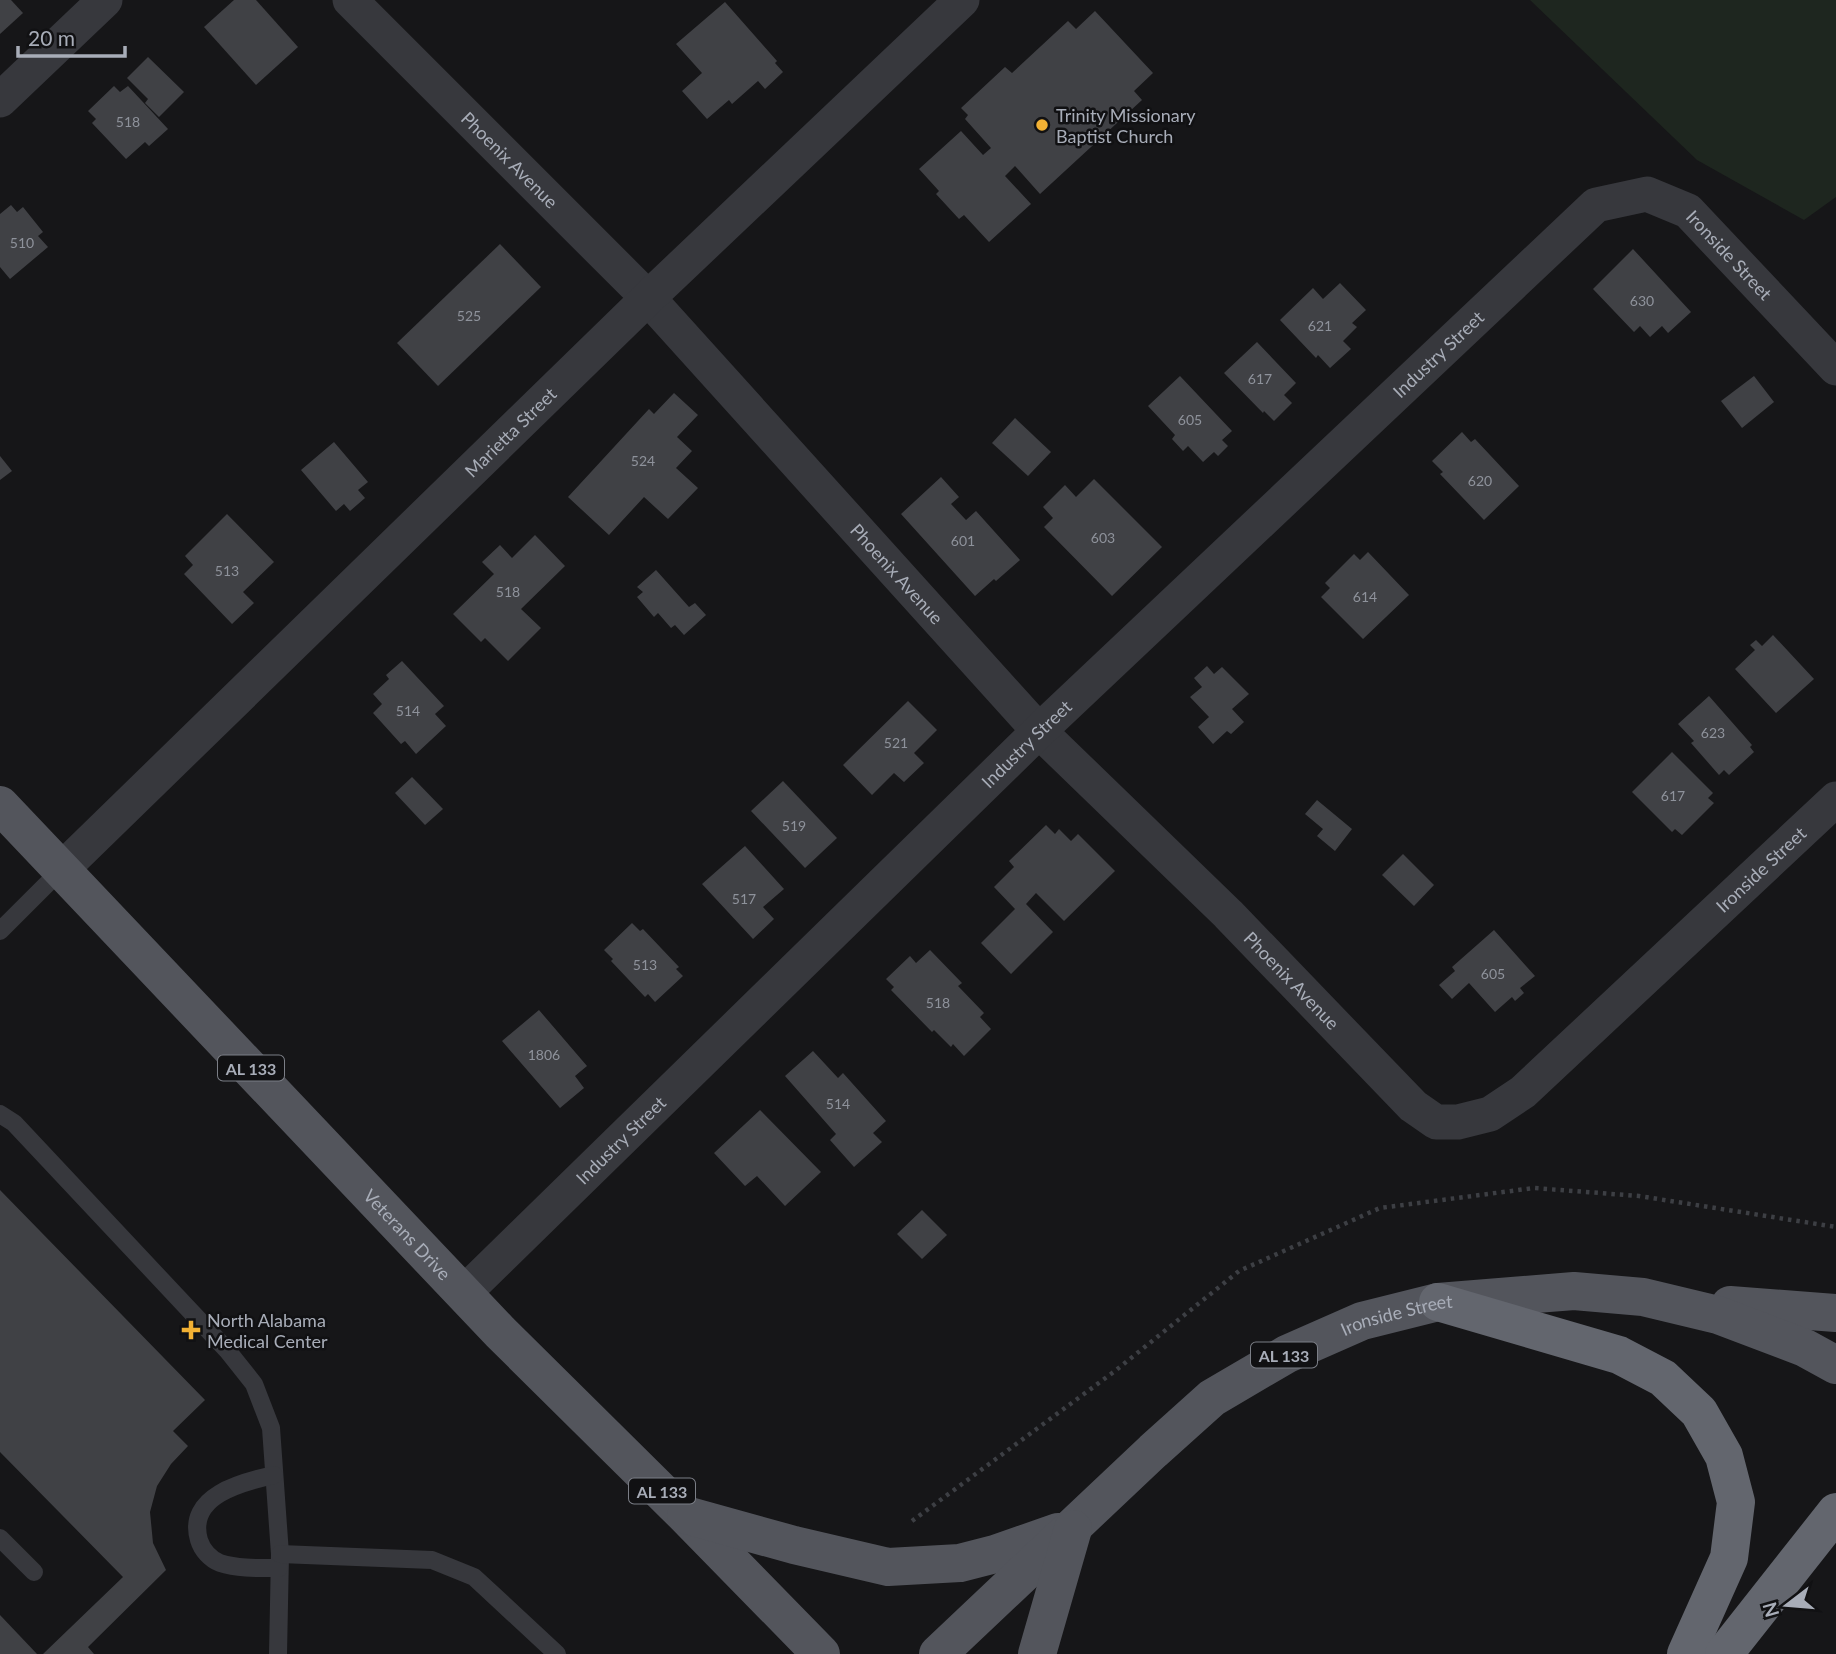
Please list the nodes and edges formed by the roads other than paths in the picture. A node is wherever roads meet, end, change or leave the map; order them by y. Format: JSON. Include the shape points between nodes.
{"nodes":[{"id":1,"x":105,"y":0,"type":"edge"},
{"id":2,"x":350,"y":0,"type":"edge"},
{"id":3,"x":962,"y":0,"type":"edge"},
{"id":4,"x":0,"y":100,"type":"edge"},
{"id":5,"x":1596,"y":205,"type":"joint"},
{"id":6,"x":648,"y":298,"type":"junction"},
{"id":7,"x":1836,"y":368,"type":"edge"},
{"id":8,"x":1039,"y":731,"type":"junction"},
{"id":9,"x":1836,"y":799,"type":"edge"},
{"id":10,"x":0,"y":806,"type":"edge"},
{"id":11,"x":62,"y":869,"type":"junction"},
{"id":12,"x":0,"y":931,"type":"edge"},
{"id":13,"x":0,"y":1114,"type":"edge"},
{"id":14,"x":1458,"y":1122,"type":"joint"},
{"id":15,"x":464,"y":1293,"type":"junction"},
{"id":16,"x":1643,"y":1297,"type":"junction"},
{"id":17,"x":1438,"y":1302,"type":"junction"},
{"id":18,"x":1836,"y":1313,"type":"edge"},
{"id":19,"x":1836,"y":1365,"type":"edge"},
{"id":20,"x":274,"y":1475,"type":"junction"},
{"id":21,"x":1836,"y":1512,"type":"edge"},
{"id":22,"x":685,"y":1515,"type":"junction"},
{"id":23,"x":1073,"y":1527,"type":"junction"},
{"id":24,"x":0,"y":1538,"type":"edge"},
{"id":25,"x":280,"y":1561,"type":"junction"},
{"id":26,"x":34,"y":1572,"type":"dead end"},
{"id":27,"x":278,"y":1654,"type":"edge"},
{"id":28,"x":557,"y":1654,"type":"edge"},
{"id":29,"x":821,"y":1654,"type":"edge"},
{"id":30,"x":938,"y":1654,"type":"edge"},
{"id":31,"x":1037,"y":1654,"type":"edge"},
{"id":32,"x":1686,"y":1654,"type":"edge"},
{"id":33,"x":1724,"y":1654,"type":"edge"}],
"edges":[{"from":1,"to":4,"type":"street"},
{"from":2,"to":6,"type":"street","name":"Phoenix Avenue"},
{"from":3,"to":6,"type":"street","name":"Marietta Street"},
{"from":5,"to":7,"type":"street","name":"Ironside Street","via":[[1647,194],[1688,211]]},
{"from":5,"to":8,"type":"street","name":"Industry Street"},
{"from":6,"to":8,"type":"street","name":"Phoenix Avenue"},
{"from":6,"to":11,"type":"street","name":"Marietta Street"},
{"from":8,"to":14,"type":"street","name":"Phoenix Avenue","via":[[1228,914],[1413,1106],[1436,1122]]},
{"from":8,"to":15,"type":"street","name":"Industry Street"},
{"from":9,"to":14,"type":"street","name":"Ironside Street","via":[[1523,1092],[1490,1114]]},
{"from":10,"to":11,"type":"main road","name":"Veterans Drive","number":"AL 133"},
{"from":11,"to":12,"type":"lane"},
{"from":11,"to":15,"type":"main road","name":"Veterans Drive","number":"AL 133"},
{"from":13,"to":20,"type":"lane","via":[[227,1350],[254,1384],[271,1428]]},
{"from":15,"to":22,"type":"main road","name":"Veterans Drive","number":"AL 133"},
{"from":16,"to":17,"type":"main road","name":"Ironside Street","number":"AL 133","via":[[1574,1291]]},
{"from":16,"to":18,"type":"main road"},
{"from":16,"to":19,"type":"main road","name":"Ironside Street","number":"AL 133","via":[[1718,1315],[1805,1348]]},
{"from":17,"to":23,"type":"main road","name":"Ironside Street","number":"AL 133","via":[[1362,1321],[1287,1354],[1212,1398]]},
{"from":17,"to":32,"type":"highway","via":[[1619,1355],[1663,1378],[1699,1412],[1724,1455],[1736,1502],[1729,1559]]},
{"from":20,"to":25,"type":"lane"},
{"from":20,"to":25,"type":"lane","via":[[221,1491],[201,1511],[196,1530],[202,1549],[218,1562],[247,1567]]},
{"from":21,"to":33,"type":"highway"},
{"from":22,"to":23,"type":"main road","via":[[888,1567],[960,1563]]},
{"from":22,"to":29,"type":"main road","name":"Veterans Drive","number":"AL 133"},
{"from":23,"to":30,"type":"main road","name":"Ironside Street","number":"AL 133"},
{"from":23,"to":31,"type":"main road"},
{"from":24,"to":26,"type":"lane"},
{"from":25,"to":27,"type":"lane"},
{"from":25,"to":28,"type":"lane","via":[[432,1559],[474,1577]]}]}
